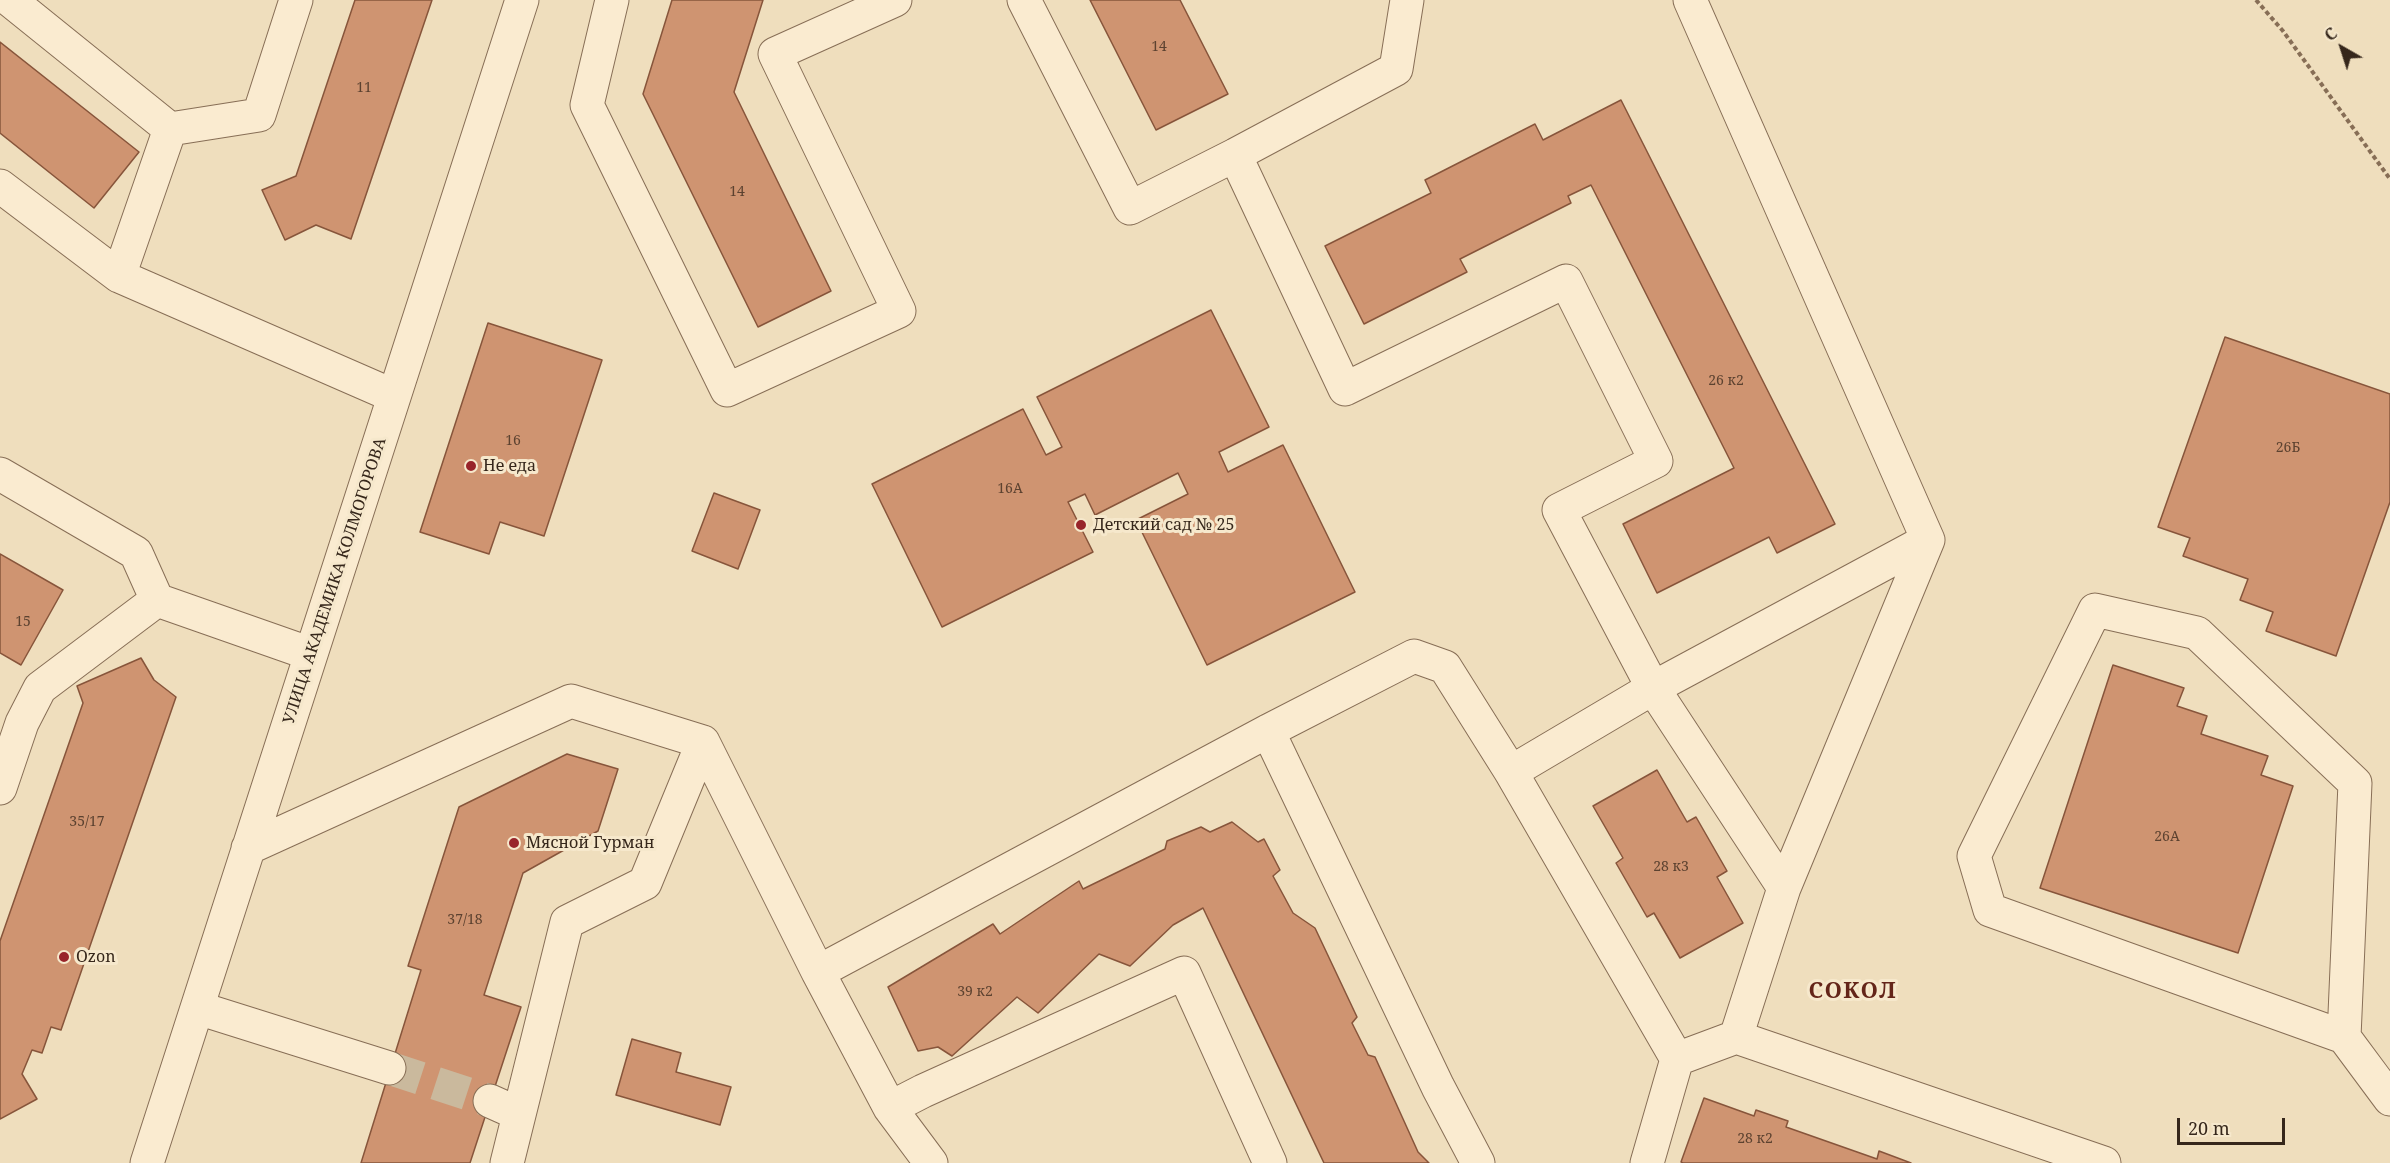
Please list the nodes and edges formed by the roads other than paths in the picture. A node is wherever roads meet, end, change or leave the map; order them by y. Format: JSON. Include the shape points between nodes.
{"nodes":[{"id":1,"x":10,"y":0,"type":"edge"},
{"id":2,"x":296,"y":0,"type":"edge"},
{"id":3,"x":522,"y":0,"type":"edge"},
{"id":4,"x":896,"y":0,"type":"edge"},
{"id":5,"x":1024,"y":0,"type":"edge"},
{"id":6,"x":1407,"y":0,"type":"edge"},
{"id":7,"x":1690,"y":0,"type":"edge"},
{"id":8,"x":605,"y":2,"type":"edge"},
{"id":9,"x":170,"y":129,"type":"junction"},
{"id":10,"x":1235,"y":155,"type":"junction"},
{"id":11,"x":0,"y":186,"type":"edge"},
{"id":12,"x":119,"y":276,"type":"junction"},
{"id":13,"x":394,"y":396,"type":"junction"},
{"id":14,"x":0,"y":474,"type":"edge"},
{"id":15,"x":1928,"y":540,"type":"junction"},
{"id":16,"x":157,"y":600,"type":"junction"},
{"id":17,"x":311,"y":654,"type":"junction"},
{"id":18,"x":1653,"y":688,"type":"junction"},
{"id":19,"x":11,"y":716,"type":"edge"},
{"id":20,"x":1268,"y":730,"type":"junction"},
{"id":21,"x":703,"y":742,"type":"junction"},
{"id":22,"x":1511,"y":772,"type":"junction"},
{"id":23,"x":0,"y":788,"type":"edge"},
{"id":24,"x":248,"y":848,"type":"junction"},
{"id":25,"x":1784,"y":888,"type":"junction"},
{"id":26,"x":818,"y":972,"type":"junction"},
{"id":27,"x":198,"y":1008,"type":"junction"},
{"id":28,"x":1736,"y":1037,"type":"junction"},
{"id":29,"x":2344,"y":1037,"type":"junction"},
{"id":30,"x":1677,"y":1059,"type":"junction"},
{"id":31,"x":389,"y":1068,"type":"tunnel mouth"},
{"id":32,"x":2390,"y":1099,"type":"edge"},
{"id":33,"x":890,"y":1108,"type":"junction"},
{"id":34,"x":2029,"y":1151,"type":"edge"},
{"id":35,"x":147,"y":1163,"type":"edge"},
{"id":36,"x":507,"y":1163,"type":"edge"},
{"id":37,"x":931,"y":1163,"type":"edge"},
{"id":38,"x":1270,"y":1163,"type":"edge"},
{"id":39,"x":1478,"y":1163,"type":"edge"},
{"id":40,"x":1647,"y":1163,"type":"edge"},
{"id":41,"x":2104,"y":1163,"type":"edge"}],
"edges":[{"from":1,"to":9,"type":"street"},
{"from":2,"to":9,"type":"street","via":[[259,115]]},
{"from":3,"to":13,"type":"street","name":"УЛИЦА АКАДЕМИКА КОЛМОГОРОВА"},
{"from":4,"to":8,"type":"street","via":[[775,54],[899,311],[727,390],[587,105]]},
{"from":5,"to":10,"type":"street","via":[[1130,207]]},
{"from":6,"to":10,"type":"street","via":[[1396,69]]},
{"from":7,"to":15,"type":"street"},
{"from":9,"to":12,"type":"street"},
{"from":10,"to":18,"type":"street","via":[[1345,389],[1566,281],[1656,461],[1559,510]]},
{"from":11,"to":12,"type":"street"},
{"from":12,"to":13,"type":"street"},
{"from":13,"to":17,"type":"street","name":"УЛИЦА АКАДЕМИКА КОЛМОГОРОВА"},
{"from":14,"to":16,"type":"street","via":[[136,553]]},
{"from":15,"to":18,"type":"street"},
{"from":15,"to":25,"type":"street"},
{"from":16,"to":17,"type":"street"},
{"from":16,"to":19,"type":"street","via":[[40,688]]},
{"from":17,"to":24,"type":"street","name":"УЛИЦА АКАДЕМИКА КОЛМОГОРОВА"},
{"from":18,"to":22,"type":"street"},
{"from":18,"to":25,"type":"street"},
{"from":19,"to":23,"type":"street"},
{"from":20,"to":22,"type":"street","via":[[1414,656],[1445,667]]},
{"from":20,"to":26,"type":"street"},
{"from":20,"to":39,"type":"street"},
{"from":21,"to":24,"type":"street","via":[[571,701]]},
{"from":21,"to":26,"type":"street"},
{"from":21,"to":36,"type":"street","via":[[645,883],[567,922],[505,1107]]},
{"from":22,"to":30,"type":"street"},
{"from":24,"to":27,"type":"street","name":"УЛИЦА АКАДЕМИКА КОЛМОГОРОВА"},
{"from":25,"to":28,"type":"street"},
{"from":26,"to":33,"type":"street"},
{"from":27,"to":31,"type":"street"},
{"from":27,"to":35,"type":"street","name":"УЛИЦА АКАДЕМИКА КОЛМОГОРОВА"},
{"from":28,"to":30,"type":"street"},
{"from":28,"to":34,"type":"street"},
{"from":29,"to":29,"type":"street","via":[[2355,783],[2197,633],[2095,610],[1974,856],[1990,910]]},
{"from":29,"to":32,"type":"street"},
{"from":30,"to":40,"type":"street"},
{"from":33,"to":37,"type":"street"},
{"from":33,"to":38,"type":"street","via":[[1184,973]]},
{"from":34,"to":41,"type":"street"}]}
